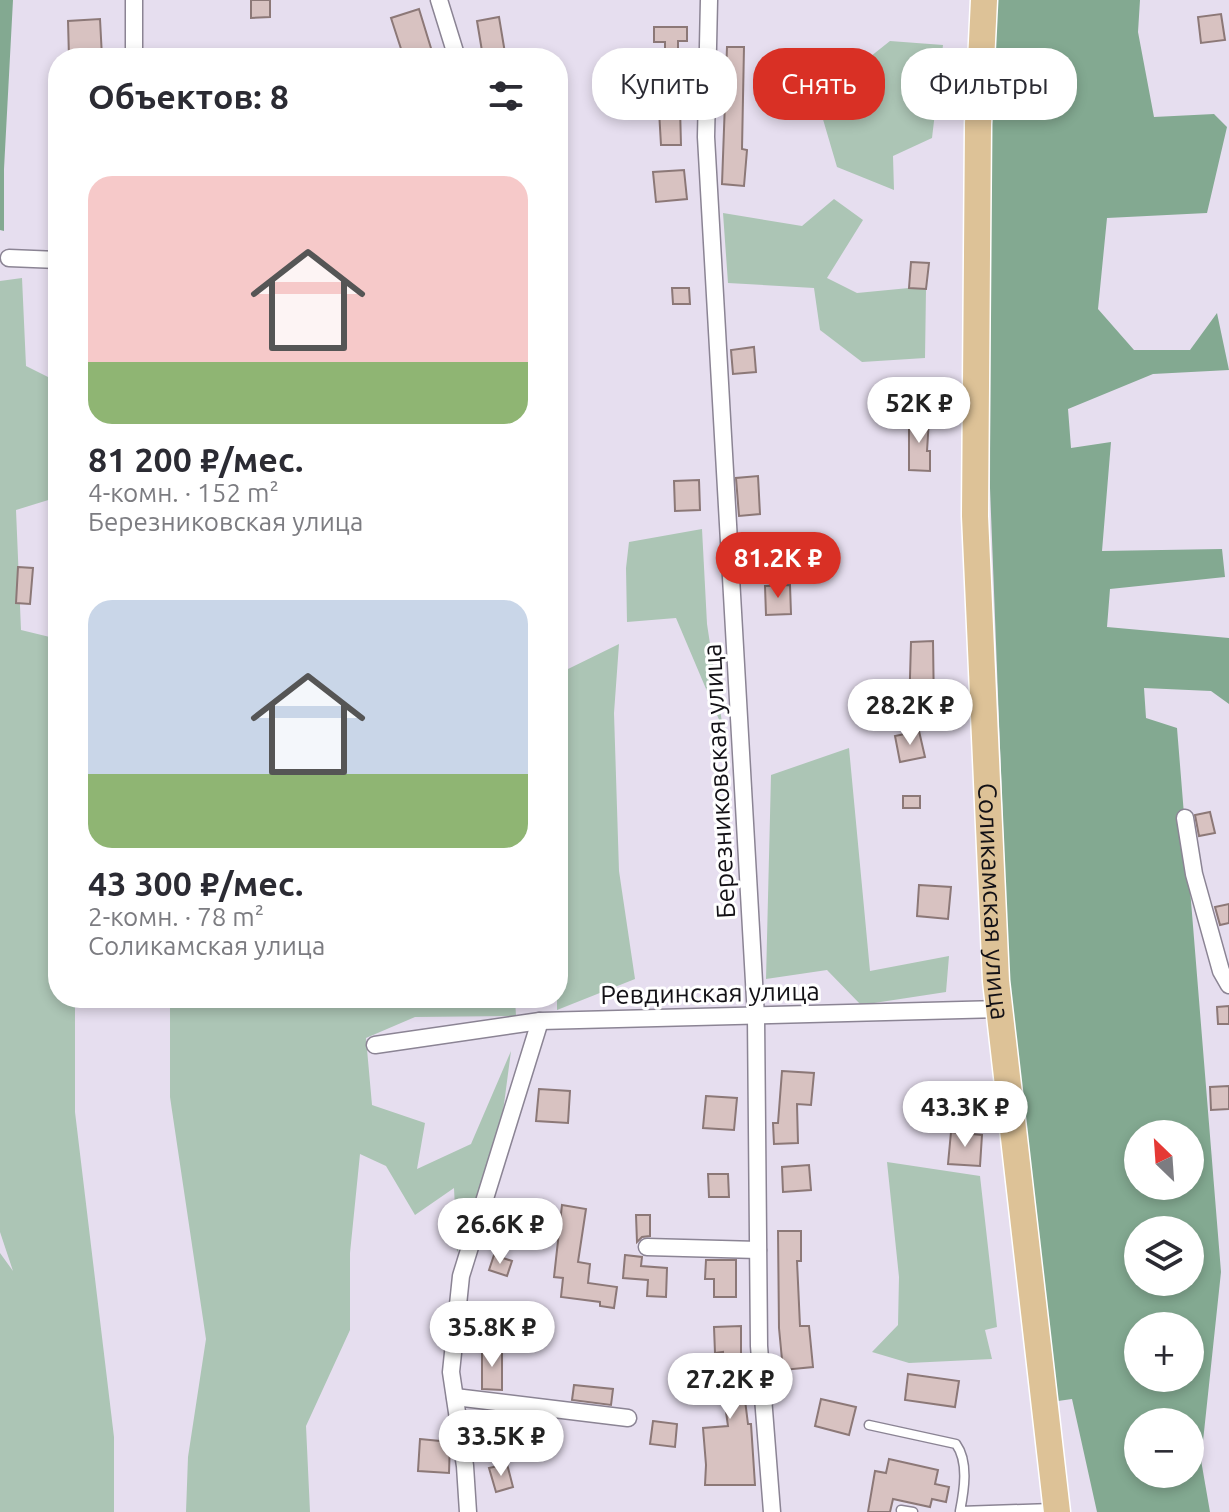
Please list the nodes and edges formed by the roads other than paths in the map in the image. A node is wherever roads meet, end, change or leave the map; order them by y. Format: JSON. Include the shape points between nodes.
{"nodes":[{"id":1,"x":134,"y":0,"type":"edge"},
{"id":2,"x":439,"y":0,"type":"edge"},
{"id":3,"x":709,"y":0,"type":"edge"},
{"id":4,"x":984,"y":0,"type":"edge"},
{"id":5,"x":134,"y":48,"type":"edge"},
{"id":6,"x":454,"y":48,"type":"edge"},
{"id":7,"x":9,"y":258,"type":"dead end"},
{"id":8,"x":48,"y":260,"type":"edge"},
{"id":9,"x":1185,"y":818,"type":"dead end"},
{"id":10,"x":1229,"y":985,"type":"edge"},
{"id":11,"x":1000,"y":1009,"type":"junction"},
{"id":12,"x":756,"y":1017,"type":"junction"},
{"id":13,"x":540,"y":1021,"type":"junction"},
{"id":14,"x":375,"y":1045,"type":"dead end"},
{"id":15,"x":647,"y":1247,"type":"dead end"},
{"id":16,"x":758,"y":1250,"type":"junction"},
{"id":17,"x":455,"y":1397,"type":"junction"},
{"id":18,"x":628,"y":1418,"type":"dead end"},
{"id":19,"x":869,"y":1425,"type":"dead end"},
{"id":20,"x":901,"y":1510,"type":"dead end"},
{"id":21,"x":1057,"y":1510,"type":"edge"},
{"id":22,"x":468,"y":1512,"type":"edge"},
{"id":23,"x":772,"y":1512,"type":"edge"},
{"id":24,"x":913,"y":1512,"type":"edge"},
{"id":25,"x":960,"y":1512,"type":"edge"}],
"edges":[{"from":1,"to":5,"type":"street"},
{"from":2,"to":6,"type":"street"},
{"from":3,"to":12,"type":"street","name":"Березниковская улица","via":[[706,137]]},
{"from":4,"to":11,"type":"main road","name":"Соликамская улица","via":[[975,516]]},
{"from":7,"to":8,"type":"street"},
{"from":9,"to":10,"type":"street","via":[[1197,886]]},
{"from":11,"to":12,"type":"street","name":"Ревдинская улица"},
{"from":11,"to":21,"type":"main road","name":"Соликамская улица"},
{"from":12,"to":13,"type":"street","name":"Ревдинская улица"},
{"from":12,"to":16,"type":"street","name":"Березниковская улица"},
{"from":13,"to":14,"type":"street","name":"Ревдинская улица"},
{"from":13,"to":17,"type":"street","via":[[461,1276],[451,1372]]},
{"from":15,"to":16,"type":"street"},
{"from":16,"to":23,"type":"street","name":"Березниковская улица","via":[[759,1346]]},
{"from":17,"to":18,"type":"street"},
{"from":17,"to":22,"type":"street"},
{"from":19,"to":25,"type":"lane","via":[[956,1444],[965,1489]]},
{"from":20,"to":24,"type":"lane"},
{"from":21,"to":25,"type":"lane"}]}
